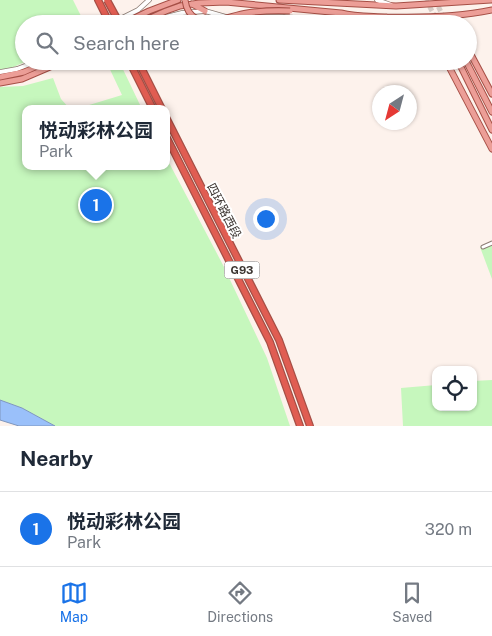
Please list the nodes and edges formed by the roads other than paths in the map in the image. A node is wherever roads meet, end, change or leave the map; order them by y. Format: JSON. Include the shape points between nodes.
{"nodes":[{"id":1,"x":98,"y":0,"type":"edge"},
{"id":2,"x":108,"y":0,"type":"edge"},
{"id":3,"x":149,"y":0,"type":"edge"},
{"id":4,"x":178,"y":0,"type":"edge"},
{"id":5,"x":185,"y":0,"type":"edge"},
{"id":6,"x":279,"y":0,"type":"edge"},
{"id":7,"x":316,"y":0,"type":"edge"},
{"id":8,"x":377,"y":0,"type":"edge"},
{"id":9,"x":400,"y":0,"type":"edge"},
{"id":10,"x":492,"y":0,"type":"edge"},
{"id":11,"x":455,"y":1,"type":"edge"},
{"id":12,"x":326,"y":2,"type":"junction"},
{"id":13,"x":192,"y":4,"type":"junction"},
{"id":14,"x":396,"y":6,"type":"junction"},
{"id":15,"x":492,"y":10,"type":"edge"},
{"id":16,"x":205,"y":11,"type":"junction"},
{"id":17,"x":341,"y":13,"type":"junction"},
{"id":18,"x":106,"y":15,"type":"edge"},
{"id":19,"x":116,"y":15,"type":"edge"},
{"id":20,"x":128,"y":15,"type":"edge"},
{"id":21,"x":140,"y":15,"type":"edge"},
{"id":22,"x":157,"y":15,"type":"edge"},
{"id":23,"x":174,"y":15,"type":"edge"},
{"id":24,"x":191,"y":15,"type":"edge"},
{"id":25,"x":219,"y":15,"type":"edge"},
{"id":26,"x":237,"y":15,"type":"edge"},
{"id":27,"x":350,"y":15,"type":"edge"},
{"id":28,"x":464,"y":15,"type":"edge"},
{"id":29,"x":477,"y":66,"type":"edge"},
{"id":30,"x":15,"y":69,"type":"edge"},
{"id":31,"x":29,"y":70,"type":"edge"},
{"id":32,"x":43,"y":70,"type":"edge"},
{"id":33,"x":134,"y":70,"type":"edge"},
{"id":34,"x":142,"y":70,"type":"edge"},
{"id":35,"x":451,"y":70,"type":"edge"},
{"id":36,"x":462,"y":70,"type":"edge"},
{"id":37,"x":471,"y":70,"type":"edge"},
{"id":38,"x":0,"y":72,"type":"edge"},
{"id":39,"x":0,"y":77,"type":"edge"},
{"id":40,"x":0,"y":83,"type":"edge"},
{"id":41,"x":492,"y":94,"type":"edge"},
{"id":42,"x":151,"y":105,"type":"edge"},
{"id":43,"x":160,"y":105,"type":"edge"},
{"id":44,"x":492,"y":112,"type":"edge"},
{"id":45,"x":170,"y":125,"type":"edge"},
{"id":46,"x":492,"y":130,"type":"edge"},
{"id":47,"x":170,"y":144,"type":"edge"},
{"id":48,"x":492,"y":149,"type":"edge"},
{"id":49,"x":492,"y":243,"type":"edge"},
{"id":50,"x":483,"y":247,"type":"dead end"},
{"id":51,"x":298,"y":426,"type":"edge"},
{"id":52,"x":310,"y":426,"type":"edge"}],
"edges":[{"from":1,"to":18,"type":"highway"},
{"from":2,"to":19,"type":"highway","bridge":true},
{"from":3,"to":20,"type":"street"},
{"from":4,"to":21,"type":"main road"},
{"from":5,"to":24,"type":"main road","bridge":true},
{"from":6,"to":12,"type":"main road"},
{"from":7,"to":12,"type":"main road"},
{"from":8,"to":14,"type":"street"},
{"from":9,"to":14,"type":"main road"},
{"from":10,"to":11,"type":"main road"},
{"from":11,"to":14,"type":"main road"},
{"from":12,"to":14,"type":"main road"},
{"from":13,"to":16,"type":"main road"},
{"from":13,"to":17,"type":"main road","via":[[226,2]]},
{"from":13,"to":22,"type":"main road"},
{"from":15,"to":28,"type":"main road"},
{"from":16,"to":23,"type":"street"},
{"from":16,"to":25,"type":"street"},
{"from":17,"to":26,"type":"main road","bridge":true,"via":[[273,10]]},
{"from":17,"to":27,"type":"main road"},
{"from":29,"to":41,"type":"main road"},
{"from":30,"to":38,"type":"street"},
{"from":31,"to":39,"type":"main road"},
{"from":32,"to":40,"type":"main road","via":[[22,79]]},
{"from":33,"to":42,"type":"highway"},
{"from":34,"to":43,"type":"highway"},
{"from":35,"to":48,"type":"main road"},
{"from":36,"to":46,"type":"main road"},
{"from":37,"to":44,"type":"main road"},
{"from":45,"to":52,"type":"highway","name":"四环路西段","number":"G93","via":[[279,340]]},
{"from":47,"to":51,"type":"highway","name":"四环路西段","number":"G93","via":[[270,342]]},
{"from":49,"to":50,"type":"street"}]}
